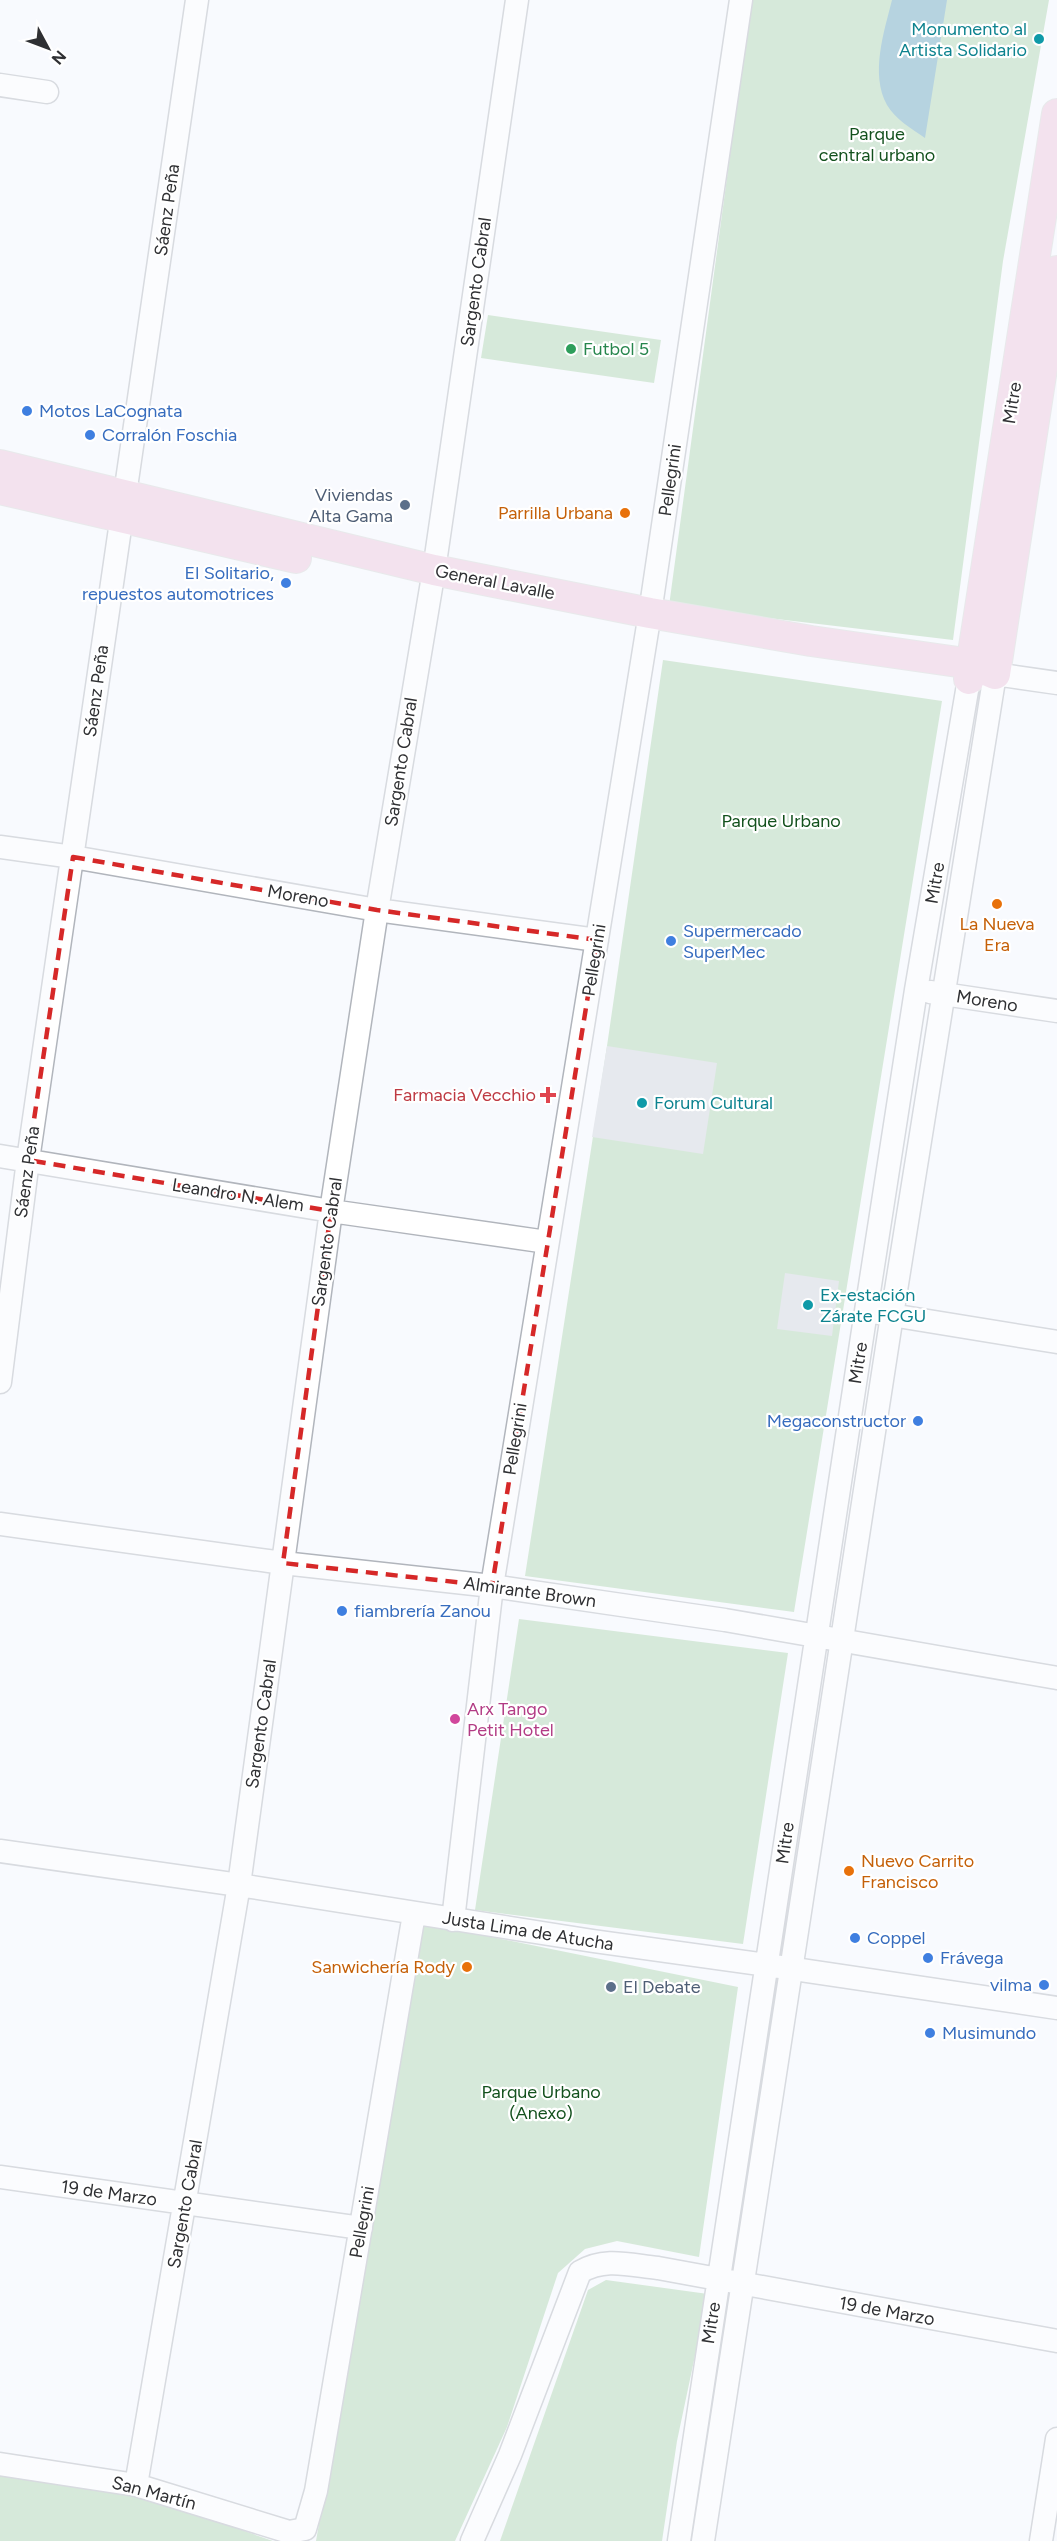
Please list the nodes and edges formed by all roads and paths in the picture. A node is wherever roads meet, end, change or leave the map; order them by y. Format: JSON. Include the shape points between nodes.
{"nodes":[{"id":1,"x":197,"y":0,"type":"edge"},
{"id":2,"x":517,"y":0,"type":"edge"},
{"id":3,"x":741,"y":0,"type":"edge"},
{"id":4,"x":0,"y":85,"type":"edge"},
{"id":5,"x":46,"y":92,"type":"dead end"},
{"id":6,"x":1057,"y":114,"type":"edge"},
{"id":7,"x":1057,"y":271,"type":"edge"},
{"id":8,"x":1040,"y":356,"type":"edge"},
{"id":9,"x":0,"y":465,"type":"edge"},
{"id":10,"x":0,"y":489,"type":"edge"},
{"id":11,"x":123,"y":507,"type":"junction"},
{"id":12,"x":432,"y":579,"type":"junction"},
{"id":13,"x":648,"y":623,"type":"junction"},
{"id":14,"x":979,"y":673,"type":"junction"},
{"id":15,"x":1057,"y":683,"type":"edge"},
{"id":16,"x":0,"y":847,"type":"edge"},
{"id":17,"x":73,"y":857,"type":"junction"},
{"id":18,"x":377,"y":909,"type":"junction"},
{"id":19,"x":597,"y":940,"type":"junction"},
{"id":20,"x":916,"y":990,"type":"junction"},
{"id":21,"x":943,"y":994,"type":"junction"},
{"id":22,"x":1057,"y":1011,"type":"edge"},
{"id":23,"x":0,"y":1156,"type":"edge"},
{"id":24,"x":28,"y":1160,"type":"junction"},
{"id":25,"x":331,"y":1211,"type":"junction"},
{"id":26,"x":547,"y":1242,"type":"junction"},
{"id":27,"x":866,"y":1311,"type":"junction"},
{"id":28,"x":892,"y":1315,"type":"junction"},
{"id":29,"x":1057,"y":1342,"type":"edge"},
{"id":30,"x":0,"y":1382,"type":"edge"},
{"id":31,"x":0,"y":1524,"type":"edge"},
{"id":32,"x":283,"y":1563,"type":"junction"},
{"id":33,"x":492,"y":1586,"type":"junction"},
{"id":34,"x":816,"y":1635,"type":"junction"},
{"id":35,"x":842,"y":1640,"type":"junction"},
{"id":36,"x":1057,"y":1678,"type":"edge"},
{"id":37,"x":0,"y":1851,"type":"edge"},
{"id":38,"x":239,"y":1886,"type":"junction"},
{"id":39,"x":414,"y":1914,"type":"junction"},
{"id":40,"x":453,"y":1920,"type":"junction"},
{"id":41,"x":767,"y":1965,"type":"junction"},
{"id":42,"x":793,"y":1969,"type":"junction"},
{"id":43,"x":1057,"y":2008,"type":"edge"},
{"id":44,"x":0,"y":2177,"type":"edge"},
{"id":45,"x":185,"y":2204,"type":"junction"},
{"id":46,"x":362,"y":2228,"type":"junction"},
{"id":47,"x":718,"y":2280,"type":"junction"},
{"id":48,"x":743,"y":2285,"type":"junction"},
{"id":49,"x":1057,"y":2342,"type":"edge"},
{"id":50,"x":1057,"y":2439,"type":"edge"},
{"id":51,"x":0,"y":2464,"type":"edge"},
{"id":52,"x":136,"y":2485,"type":"junction"},
{"id":53,"x":305,"y":2529,"type":"joint"},
{"id":54,"x":471,"y":2541,"type":"edge"},
{"id":55,"x":679,"y":2541,"type":"edge"},
{"id":56,"x":703,"y":2541,"type":"edge"},
{"id":57,"x":1041,"y":2541,"type":"edge"}],
"edges":[{"from":1,"to":11,"type":"street","name":"Sáenz Peña"},
{"from":2,"to":12,"type":"street","name":"Sargento Cabral"},
{"from":3,"to":13,"type":"street","name":"Pellegrini"},
{"from":4,"to":5,"type":"street"},
{"from":6,"to":8,"type":"main road","name":"Mitre"},
{"from":7,"to":8,"type":"main road","name":"Mitre"},
{"from":8,"to":14,"type":"main road","name":"Mitre"},
{"from":9,"to":11,"type":"main road","name":"General Lavalle"},
{"from":10,"to":11,"type":"main road","name":"General Lavalle"},
{"from":11,"to":12,"type":"main road","name":"General Lavalle"},
{"from":11,"to":17,"type":"street","name":"Sáenz Peña"},
{"from":12,"to":13,"type":"main road","name":"General Lavalle"},
{"from":12,"to":18,"type":"street","name":"Sargento Cabral"},
{"from":13,"to":14,"type":"main road","name":"General Lavalle"},
{"from":13,"to":19,"type":"street","name":"Pellegrini"},
{"from":14,"to":15,"type":"street","name":"General Lavalle"},
{"from":14,"to":20,"type":"street","name":"Mitre"},
{"from":14,"to":21,"type":"street","name":"Mitre"},
{"from":16,"to":17,"type":"street","name":"Moreno"},
{"from":17,"to":18,"type":"street","name":"Moreno"},
{"from":17,"to":24,"type":"street","name":"Sáenz Peña"},
{"from":18,"to":19,"type":"street","name":"Moreno"},
{"from":18,"to":25,"type":"street","name":"Sargento Cabral"},
{"from":19,"to":26,"type":"street","name":"Pellegrini"},
{"from":20,"to":21,"type":"street","name":"Moreno"},
{"from":20,"to":27,"type":"street","name":"Mitre"},
{"from":21,"to":22,"type":"street","name":"Moreno"},
{"from":21,"to":28,"type":"street","name":"Mitre"},
{"from":23,"to":24,"type":"street","name":"Leandro N. Alem"},
{"from":24,"to":25,"type":"street","name":"Leandro N. Alem"},
{"from":24,"to":30,"type":"street","name":"Sáenz Peña"},
{"from":25,"to":26,"type":"street","name":"Leandro N. Alem"},
{"from":25,"to":32,"type":"street","name":"Sargento Cabral"},
{"from":26,"to":33,"type":"street","name":"Pellegrini"},
{"from":27,"to":28,"type":"street"},
{"from":27,"to":34,"type":"street","name":"Mitre"},
{"from":28,"to":29,"type":"street"},
{"from":28,"to":35,"type":"street","name":"Mitre"},
{"from":31,"to":32,"type":"street","name":"Almirante Brown"},
{"from":32,"to":33,"type":"street","name":"Almirante Brown"},
{"from":32,"to":38,"type":"street","name":"Sargento Cabral"},
{"from":33,"to":34,"type":"street","name":"Almirante Brown"},
{"from":33,"to":40,"type":"street","name":"Pellegrini"},
{"from":34,"to":35,"type":"street","name":"Almirante Brown"},
{"from":34,"to":41,"type":"street","name":"Mitre"},
{"from":35,"to":36,"type":"street","name":"Almirante Brown"},
{"from":35,"to":42,"type":"street","name":"Mitre"},
{"from":37,"to":38,"type":"street","name":"Justa Lima de Atucha"},
{"from":38,"to":39,"type":"street","name":"Justa Lima de Atucha"},
{"from":38,"to":45,"type":"street","name":"Sargento Cabral"},
{"from":39,"to":40,"type":"street","name":"Justa Lima de Atucha"},
{"from":39,"to":46,"type":"street","name":"Pellegrini"},
{"from":40,"to":41,"type":"street","name":"Justa Lima de Atucha"},
{"from":41,"to":42,"type":"street","name":"Justa Lima de Atucha"},
{"from":41,"to":47,"type":"street","name":"Mitre"},
{"from":42,"to":43,"type":"street","name":"Justa Lima de Atucha"},
{"from":42,"to":48,"type":"street","name":"Mitre"},
{"from":44,"to":45,"type":"street","name":"19 de Marzo"},
{"from":45,"to":46,"type":"street","name":"19 de Marzo"},
{"from":45,"to":52,"type":"street","name":"Sargento Cabral"},
{"from":46,"to":53,"type":"street","name":"Pellegrini","via":[[316,2491]]},
{"from":47,"to":48,"type":"street","name":"19 de Marzo"},
{"from":47,"to":54,"type":"street","name":"19 de Marzo","via":[[611,2263],[594,2264],[580,2272],[510,2455]]},
{"from":47,"to":55,"type":"street","name":"Mitre"},
{"from":48,"to":49,"type":"street","name":"19 de Marzo"},
{"from":48,"to":56,"type":"street","name":"Mitre"},
{"from":50,"to":57,"type":"street"},
{"from":51,"to":52,"type":"street","name":"San Martín"},
{"from":52,"to":53,"type":"street","name":"San Martín","via":[[289,2532]]}]}
